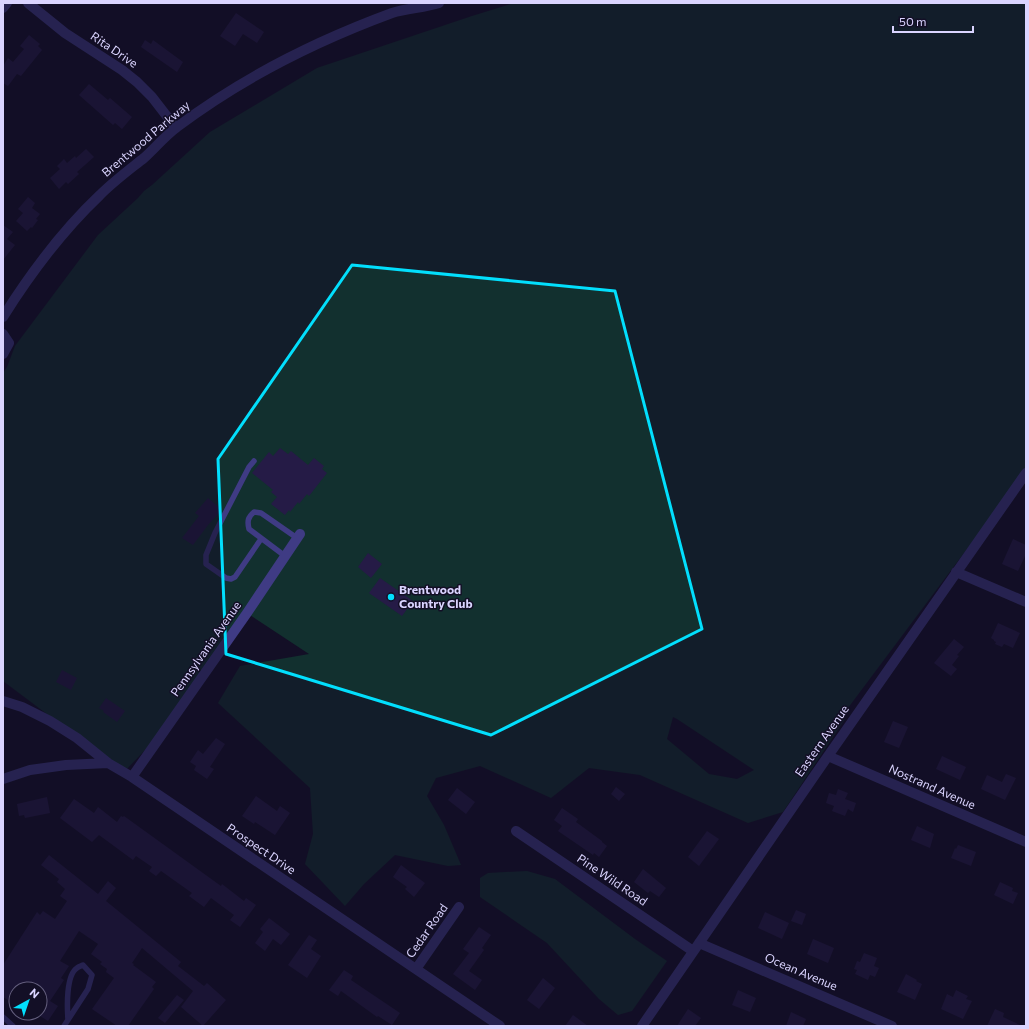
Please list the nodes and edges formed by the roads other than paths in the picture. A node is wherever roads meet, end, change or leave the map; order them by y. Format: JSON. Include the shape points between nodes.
{"nodes":[{"id":1,"x":7,"y":3,"type":"edge"},
{"id":2,"x":28,"y":3,"type":"edge"},
{"id":3,"x":389,"y":3,"type":"edge"},
{"id":4,"x":440,"y":3,"type":"edge"},
{"id":5,"x":3,"y":8,"type":"edge"},
{"id":6,"x":394,"y":12,"type":"junction"},
{"id":7,"x":176,"y":128,"type":"junction"},
{"id":8,"x":3,"y":317,"type":"edge"},
{"id":9,"x":3,"y":334,"type":"edge"},
{"id":10,"x":3,"y":354,"type":"edge"},
{"id":11,"x":254,"y":461,"type":"dead end"},
{"id":12,"x":1026,"y":473,"type":"edge"},
{"id":13,"x":299,"y":536,"type":"joint"},
{"id":14,"x":261,"y":539,"type":"junction"},
{"id":15,"x":285,"y":556,"type":"junction"},
{"id":16,"x":956,"y":572,"type":"junction"},
{"id":17,"x":1026,"y":602,"type":"edge"},
{"id":18,"x":3,"y":701,"type":"edge"},
{"id":19,"x":828,"y":756,"type":"junction"},
{"id":20,"x":108,"y":763,"type":"junction"},
{"id":21,"x":132,"y":777,"type":"junction"},
{"id":22,"x":3,"y":779,"type":"edge"},
{"id":23,"x":516,"y":831,"type":"dead end"},
{"id":24,"x":1026,"y":842,"type":"edge"},
{"id":25,"x":459,"y":907,"type":"dead end"},
{"id":26,"x":696,"y":947,"type":"junction"},
{"id":27,"x":416,"y":969,"type":"junction"},
{"id":28,"x":3,"y":1017,"type":"edge"},
{"id":29,"x":68,"y":1020,"type":"junction"},
{"id":30,"x":13,"y":1026,"type":"edge"},
{"id":31,"x":64,"y":1026,"type":"edge"},
{"id":32,"x":500,"y":1026,"type":"edge"},
{"id":33,"x":642,"y":1026,"type":"edge"},
{"id":34,"x":892,"y":1026,"type":"edge"}],
"edges":[{"from":1,"to":5,"type":"street"},
{"from":2,"to":7,"type":"street","name":"Rita Drive","via":[[65,33],[137,82]]},
{"from":3,"to":6,"type":"street"},
{"from":4,"to":6,"type":"street","name":"Brentwood Parkway"},
{"from":6,"to":7,"type":"street","name":"Brentwood Parkway","via":[[250,78]]},
{"from":7,"to":8,"type":"street","name":"Brentwood Parkway","via":[[100,194],[76,220],[22,286]]},
{"from":9,"to":10,"type":"street","via":[[8,343]]},
{"from":11,"to":14,"type":"lane","via":[[215,533],[206,555],[206,564],[231,580]]},
{"from":12,"to":16,"type":"street","name":"Eastern Avenue"},
{"from":13,"to":14,"type":"lane","via":[[266,516],[254,512],[250,515],[249,529]]},
{"from":13,"to":15,"type":"street","name":"Pennsylvania Avenue"},
{"from":14,"to":15,"type":"lane"},
{"from":15,"to":21,"type":"street","name":"Pennsylvania Avenue"},
{"from":16,"to":17,"type":"street"},
{"from":16,"to":19,"type":"street","name":"Eastern Avenue"},
{"from":18,"to":20,"type":"street","name":"Prospect Drive","via":[[22,706],[50,721],[77,738]]},
{"from":19,"to":24,"type":"street","name":"Nostrand Avenue"},
{"from":19,"to":26,"type":"street","name":"Eastern Avenue"},
{"from":20,"to":21,"type":"street","name":"Prospect Drive"},
{"from":20,"to":22,"type":"street","via":[[30,770]]},
{"from":21,"to":27,"type":"street","name":"Prospect Drive"},
{"from":23,"to":26,"type":"street","name":"Pine Wild Road"},
{"from":25,"to":27,"type":"street","name":"Cedar Road"},
{"from":26,"to":33,"type":"street","name":"Eastern Avenue"},
{"from":26,"to":34,"type":"street","name":"Ocean Avenue"},
{"from":27,"to":32,"type":"street","name":"Prospect Drive"},
{"from":28,"to":30,"type":"lane"},
{"from":29,"to":29,"type":"lane","via":[[88,989],[92,975],[83,965],[76,968],[71,976]]},
{"from":29,"to":31,"type":"lane"}]}
